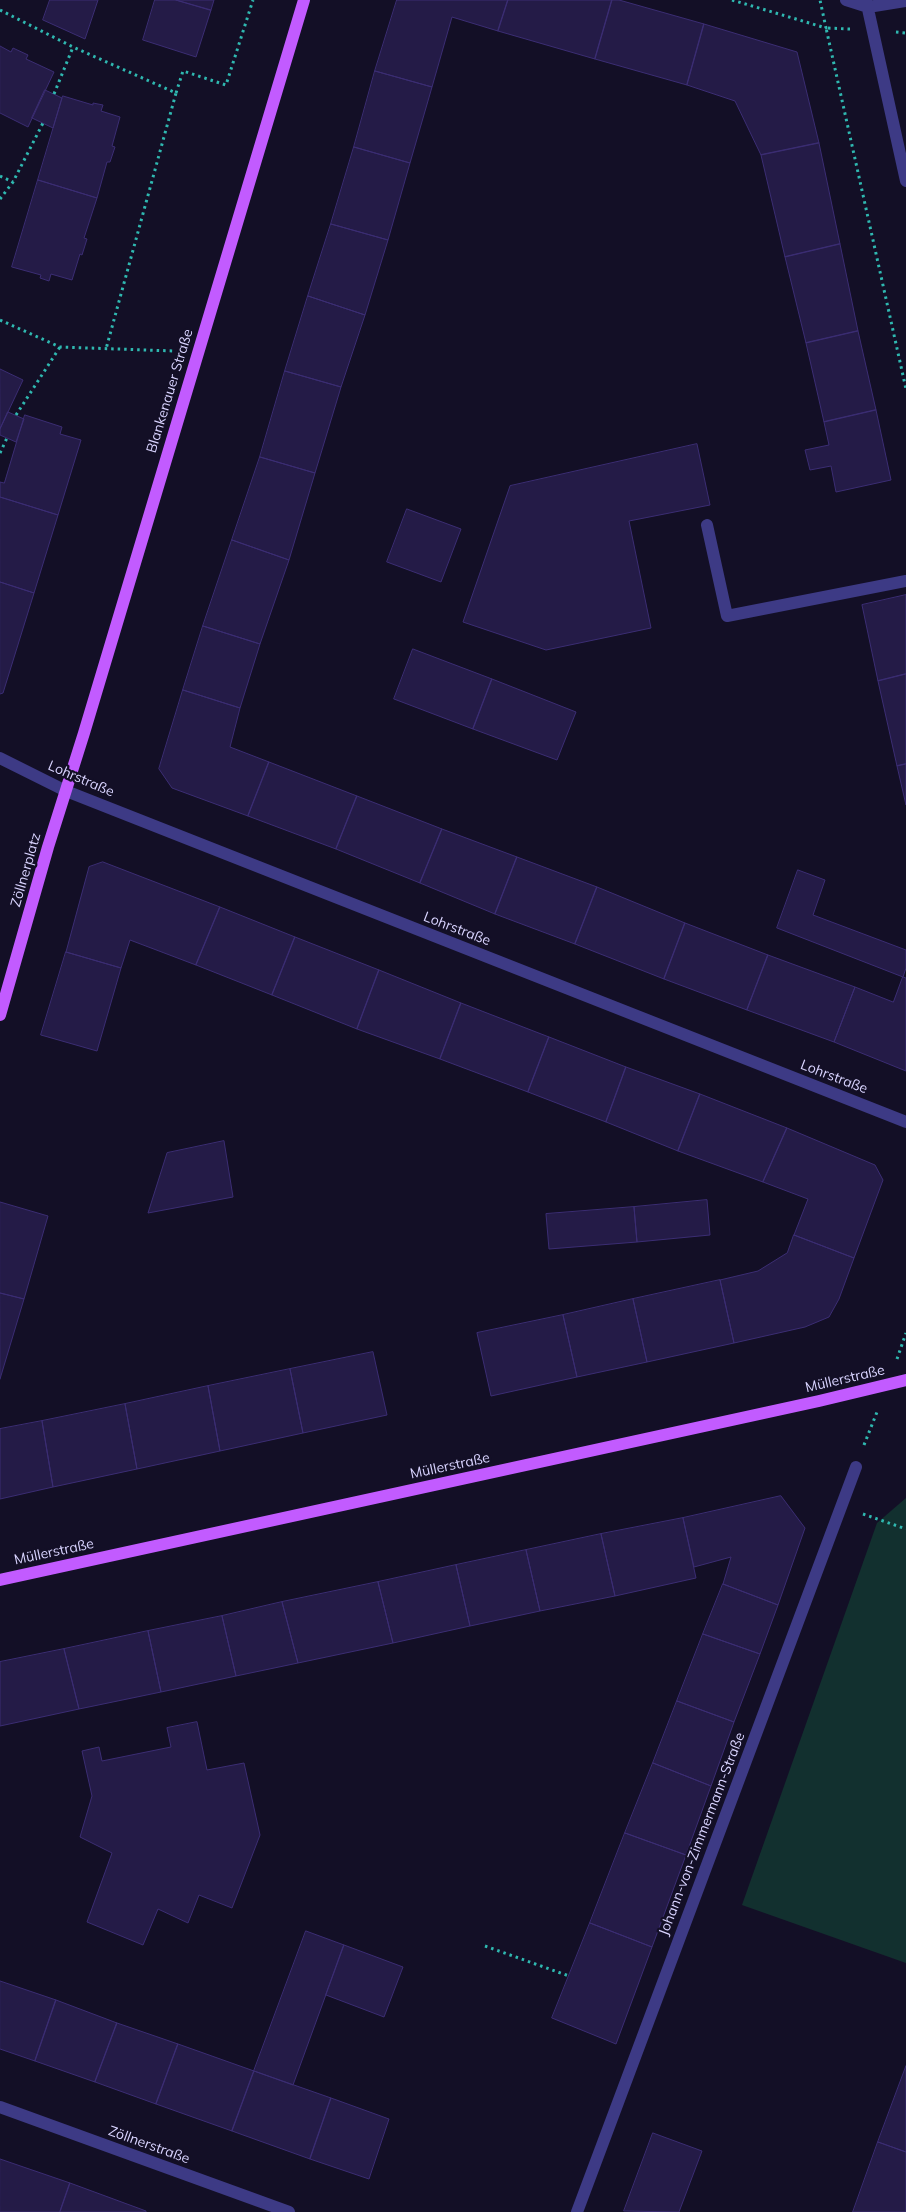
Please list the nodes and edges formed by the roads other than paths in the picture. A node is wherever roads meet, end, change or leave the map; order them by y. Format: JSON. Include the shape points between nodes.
{"nodes":[{"id":1,"x":304,"y":0,"type":"edge"},
{"id":2,"x":846,"y":0,"type":"edge"},
{"id":3,"x":906,"y":1,"type":"edge"},
{"id":4,"x":867,"y":3,"type":"edge"},
{"id":5,"x":906,"y":180,"type":"edge"},
{"id":6,"x":706,"y":526,"type":"dead end"},
{"id":7,"x":906,"y":581,"type":"edge"},
{"id":8,"x":0,"y":758,"type":"edge"},
{"id":9,"x":66,"y":791,"type":"junction"},
{"id":10,"x":0,"y":1015,"type":"edge"},
{"id":11,"x":906,"y":1122,"type":"edge"},
{"id":12,"x":906,"y":1380,"type":"edge"},
{"id":13,"x":856,"y":1467,"type":"road end"},
{"id":14,"x":0,"y":1580,"type":"edge"},
{"id":15,"x":0,"y":2107,"type":"edge"},
{"id":16,"x":288,"y":2212,"type":"edge"},
{"id":17,"x":577,"y":2212,"type":"edge"}],
"edges":[{"from":1,"to":9,"type":"main road","name":"Blankenauer Straße"},
{"from":2,"to":4,"type":"street"},
{"from":3,"to":4,"type":"street"},
{"from":4,"to":5,"type":"street"},
{"from":6,"to":7,"type":"street","via":[[727,616]]},
{"from":8,"to":9,"type":"street","name":"Lohrstraße"},
{"from":9,"to":10,"type":"main road","name":"Zöllnerplatz"},
{"from":9,"to":11,"type":"street","name":"Lohrstraße"},
{"from":12,"to":14,"type":"main road","name":"Müllerstraße"},
{"from":13,"to":17,"type":"street","name":"Johann-von-Zimmermann-Straße"},
{"from":15,"to":16,"type":"street","name":"Zöllnerstraße"}]}
